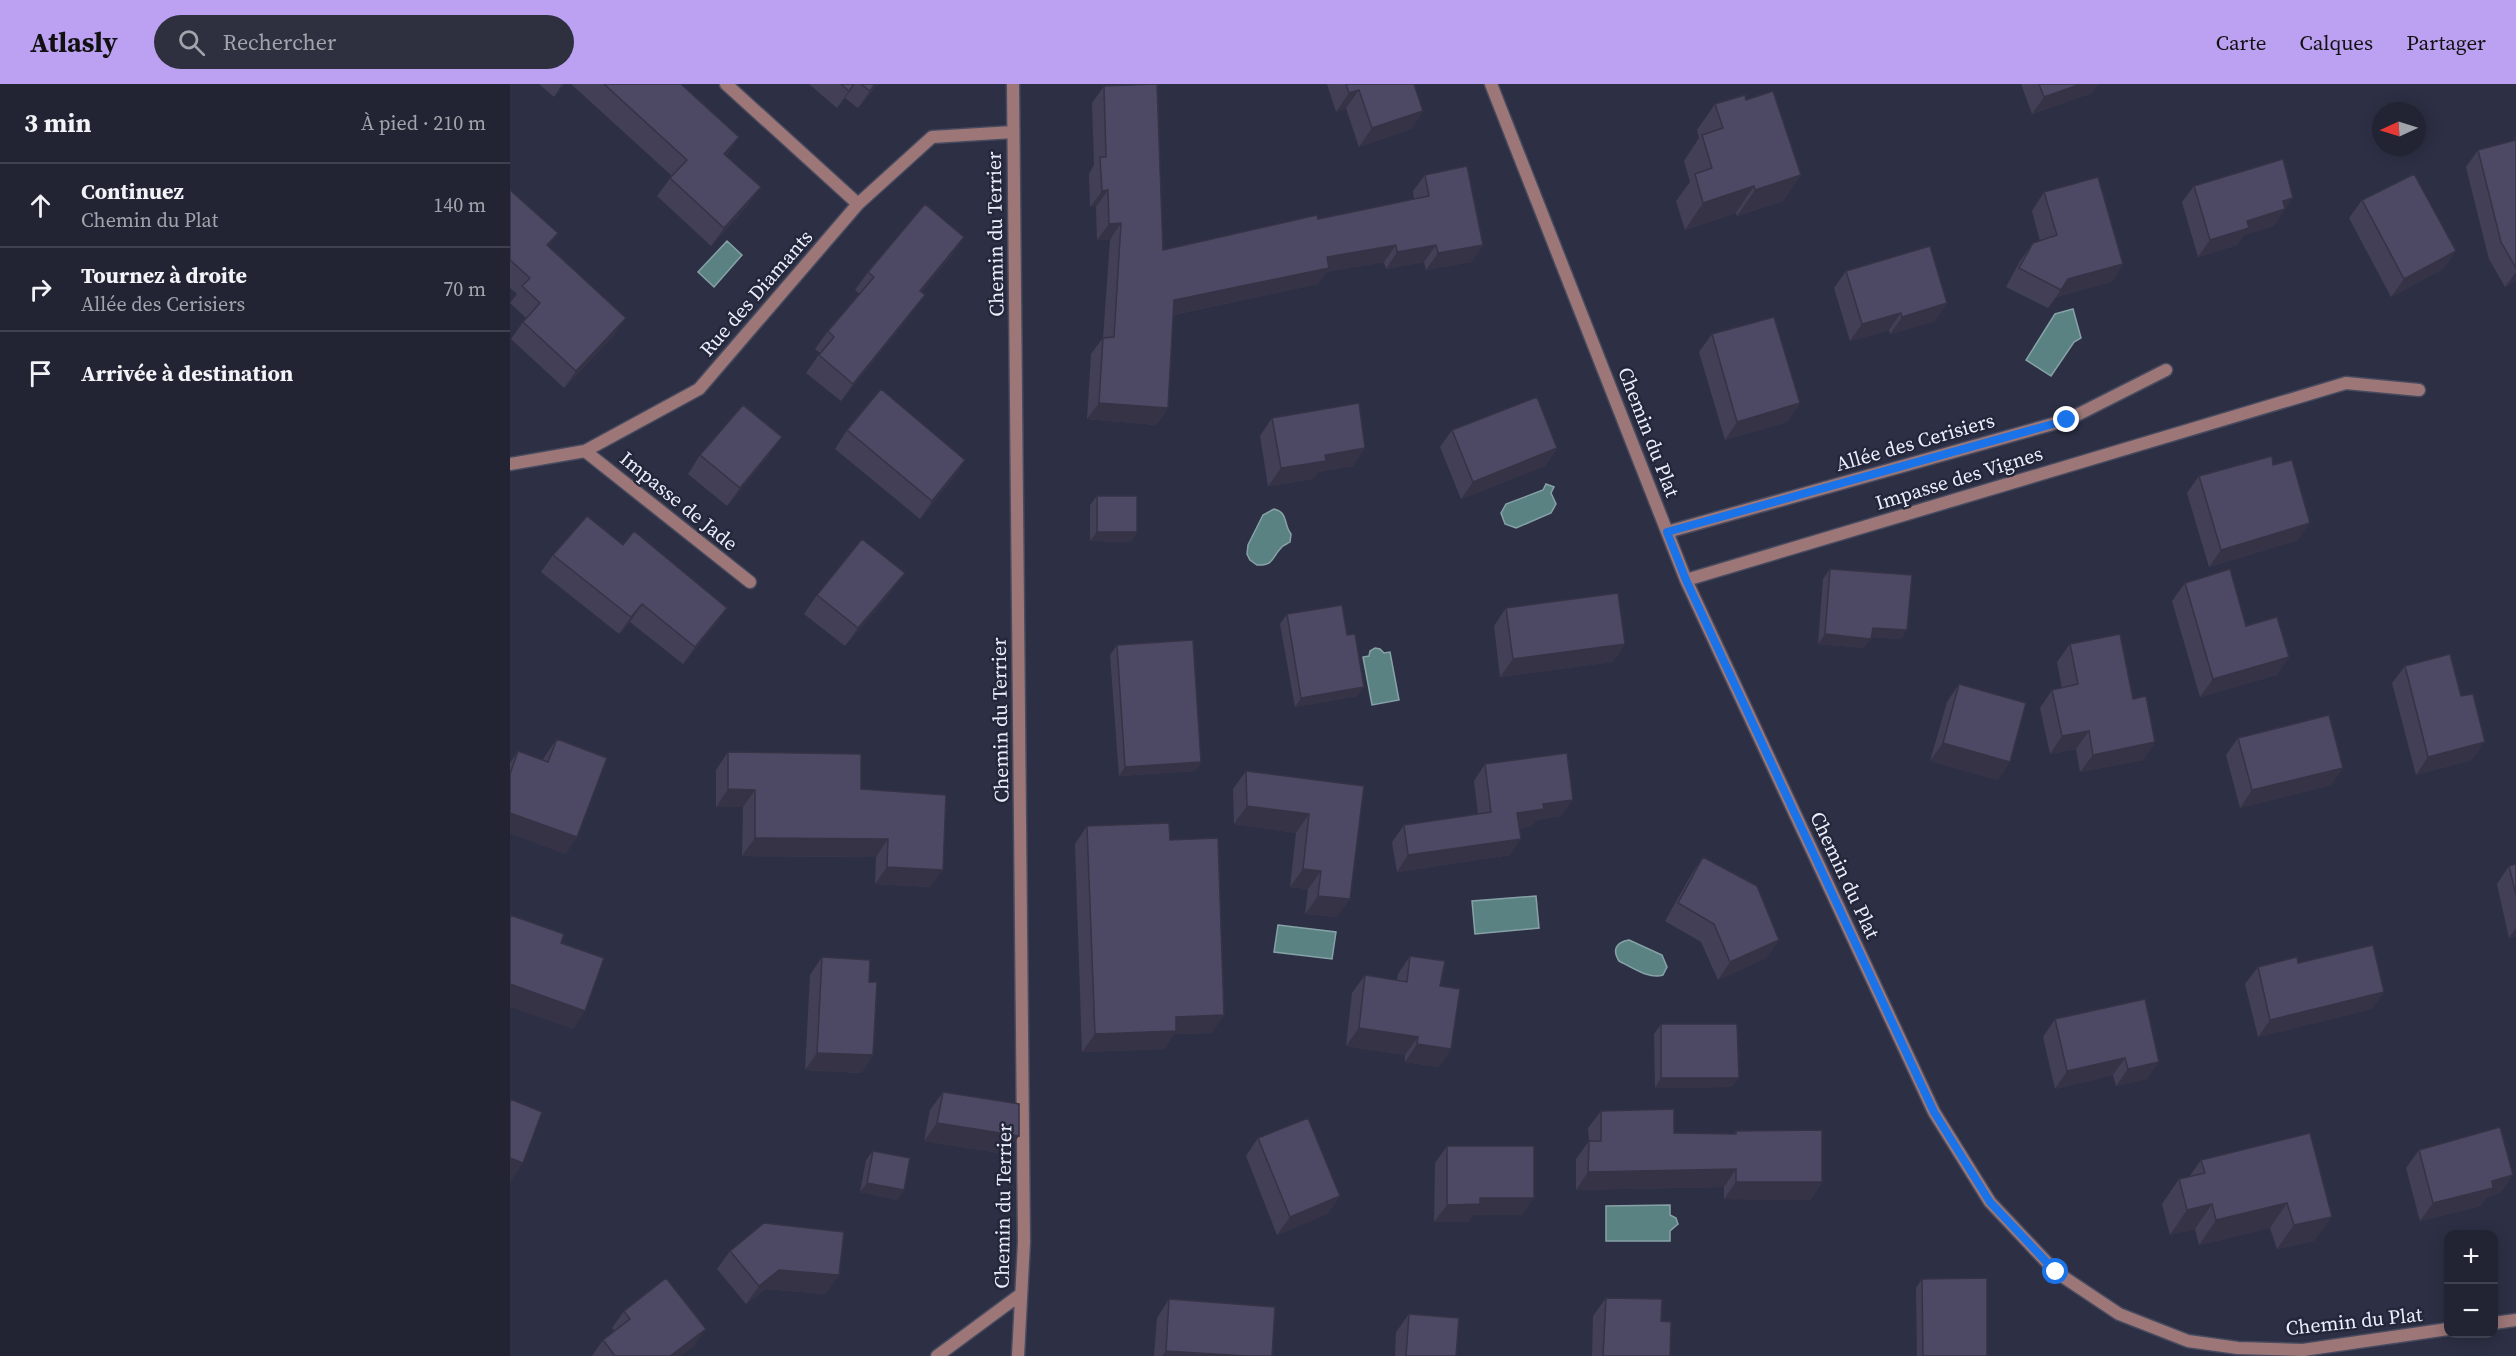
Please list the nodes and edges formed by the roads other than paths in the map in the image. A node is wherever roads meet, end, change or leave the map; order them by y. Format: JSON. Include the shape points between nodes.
{"nodes":[{"id":1,"x":726,"y":84,"type":"edge"},
{"id":2,"x":1013,"y":84,"type":"edge"},
{"id":3,"x":1491,"y":84,"type":"edge"},
{"id":4,"x":1013,"y":132,"type":"junction"},
{"id":5,"x":858,"y":204,"type":"junction"},
{"id":6,"x":2166,"y":370,"type":"dead end"},
{"id":7,"x":2419,"y":390,"type":"dead end"},
{"id":8,"x":585,"y":451,"type":"junction"},
{"id":9,"x":510,"y":464,"type":"edge"},
{"id":10,"x":1667,"y":532,"type":"junction"},
{"id":11,"x":1686,"y":580,"type":"junction"},
{"id":12,"x":750,"y":582,"type":"dead end"},
{"id":13,"x":1021,"y":1294,"type":"junction"},
{"id":14,"x":2516,"y":1320,"type":"edge"},
{"id":15,"x":2498,"y":1322,"type":"edge"},
{"id":16,"x":2444,"y":1330,"type":"edge"},
{"id":17,"x":938,"y":1356,"type":"edge"},
{"id":18,"x":1018,"y":1356,"type":"edge"}],
"edges":[{"from":1,"to":5,"type":"street"},
{"from":2,"to":4,"type":"street","name":"Chemin du Terrier"},
{"from":3,"to":10,"type":"street","name":"Chemin du Plat"},
{"from":4,"to":5,"type":"street","name":"Rue des Diamants","via":[[932,138]]},
{"from":4,"to":13,"type":"street","name":"Chemin du Terrier","via":[[1024,1242]]},
{"from":5,"to":8,"type":"street","name":"Rue des Diamants","via":[[699,388]]},
{"from":6,"to":10,"type":"street","name":"Allée des Cerisiers","via":[[2067,420]]},
{"from":7,"to":11,"type":"street","name":"Impasse des Vignes","via":[[2346,383]]},
{"from":8,"to":9,"type":"street","name":"Rue des Diamants"},
{"from":8,"to":12,"type":"street","name":"Impasse de Jade"},
{"from":10,"to":11,"type":"street","name":"Chemin du Plat"},
{"from":11,"to":16,"type":"street","name":"Chemin du Plat","via":[[1934,1112],[1990,1202],[2056,1272],[2119,1314],[2188,1341],[2238,1348],[2303,1350]]},
{"from":13,"to":17,"type":"street"},
{"from":13,"to":18,"type":"street","name":"Chemin du Terrier"},
{"from":14,"to":15,"type":"street"}]}
